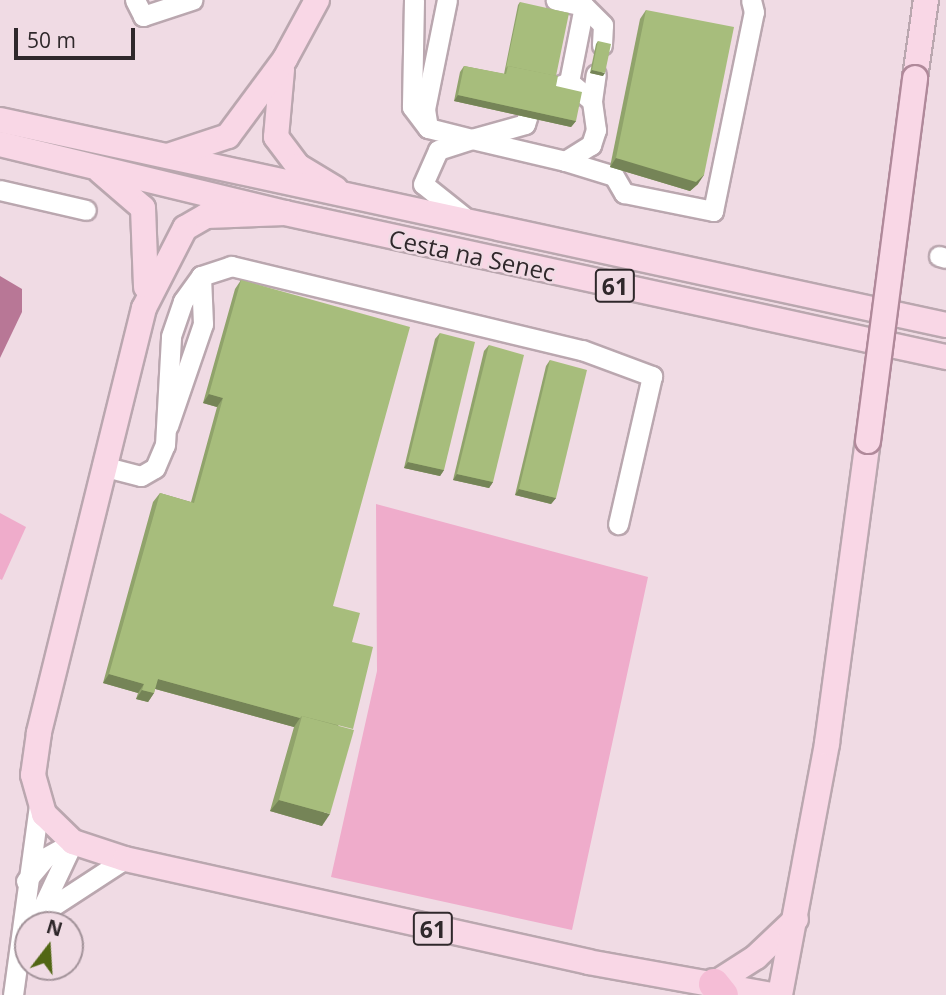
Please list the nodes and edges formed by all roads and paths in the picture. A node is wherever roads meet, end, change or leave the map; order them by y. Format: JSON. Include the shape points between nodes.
{"nodes":[{"id":1,"x":135,"y":0,"type":"edge"},
{"id":2,"x":192,"y":0,"type":"edge"},
{"id":3,"x":317,"y":0,"type":"edge"},
{"id":4,"x":414,"y":0,"type":"edge"},
{"id":5,"x":447,"y":0,"type":"edge"},
{"id":6,"x":556,"y":0,"type":"edge"},
{"id":7,"x":751,"y":0,"type":"edge"},
{"id":8,"x":926,"y":0,"type":"edge"},
{"id":9,"x":581,"y":4,"type":"edge"},
{"id":10,"x":602,"y":45,"type":"edge"},
{"id":11,"x":285,"y":59,"type":"junction"},
{"id":12,"x":596,"y":75,"type":"edge"},
{"id":13,"x":569,"y":82,"type":"junction"},
{"id":14,"x":593,"y":101,"type":"junction"},
{"id":15,"x":0,"y":120,"type":"edge"},
{"id":16,"x":428,"y":128,"type":"junction"},
{"id":17,"x":472,"y":139,"type":"junction"},
{"id":18,"x":0,"y":144,"type":"edge"},
{"id":19,"x":163,"y":158,"type":"junction"},
{"id":20,"x":565,"y":162,"type":"junction"},
{"id":21,"x":92,"y":166,"type":"junction"},
{"id":22,"x":0,"y":190,"type":"edge"},
{"id":23,"x":362,"y":202,"type":"junction"},
{"id":24,"x":86,"y":210,"type":"dead end"},
{"id":25,"x":285,"y":214,"type":"junction"},
{"id":26,"x":484,"y":230,"type":"junction"},
{"id":27,"x":201,"y":276,"type":"junction"},
{"id":28,"x":144,"y":308,"type":"junction"},
{"id":29,"x":946,"y":325,"type":"edge"},
{"id":30,"x":946,"y":357,"type":"edge"},
{"id":31,"x":166,"y":430,"type":"junction"},
{"id":32,"x":102,"y":466,"type":"junction"},
{"id":33,"x":618,"y":524,"type":"dead end"},
{"id":34,"x":39,"y":805,"type":"junction"},
{"id":35,"x":73,"y":842,"type":"junction"},
{"id":36,"x":125,"y":859,"type":"junction"},
{"id":37,"x":24,"y":883,"type":"junction"},
{"id":38,"x":21,"y":911,"type":"edge"},
{"id":39,"x":41,"y":911,"type":"edge"},
{"id":40,"x":50,"y":911,"type":"edge"},
{"id":41,"x":796,"y":919,"type":"junction"},
{"id":42,"x":719,"y":989,"type":"edge"},
{"id":43,"x":772,"y":995,"type":"edge"},
{"id":44,"x":780,"y":995,"type":"edge"}],
"edges":[{"from":1,"to":2,"type":"lane","via":[[143,16]]},
{"from":3,"to":11,"type":"main road","number":"61"},
{"from":4,"to":16,"type":"lane","via":[[412,107]]},
{"from":5,"to":16,"type":"lane","via":[[425,109]]},
{"from":6,"to":9,"type":"lane"},
{"from":7,"to":20,"type":"lane","via":[[751,29],[713,211],[624,194],[614,176]]},
{"from":8,"to":41,"type":"main road","bridge":true,"via":[[868,441]]},
{"from":9,"to":10,"type":"lane","via":[[603,25]]},
{"from":9,"to":13,"type":"lane"},
{"from":11,"to":19,"type":"main road","number":"61","via":[[228,136]]},
{"from":11,"to":23,"type":"main road","number":"61","via":[[273,116],[284,152],[313,177]]},
{"from":12,"to":14,"type":"lane"},
{"from":13,"to":14,"type":"lane"},
{"from":13,"to":17,"type":"lane","via":[[534,96],[525,124]]},
{"from":14,"to":20,"type":"lane","via":[[591,145]]},
{"from":15,"to":19,"type":"main road","name":"Cesta na Senec","number":"61"},
{"from":16,"to":17,"type":"lane"},
{"from":17,"to":20,"type":"lane"},
{"from":17,"to":26,"type":"lane","via":[[438,150],[423,184],[432,197]]},
{"from":18,"to":21,"type":"main road","name":"Cesta na Senec","number":"61"},
{"from":19,"to":23,"type":"main road","name":"Cesta na Senec","number":"61"},
{"from":21,"to":25,"type":"main road","name":"Cesta na Senec","number":"61"},
{"from":21,"to":28,"type":"main road","number":"61","via":[[143,208],[149,260]]},
{"from":22,"to":24,"type":"lane"},
{"from":23,"to":26,"type":"main road","name":"Cesta na Senec","number":"61"},
{"from":25,"to":28,"type":"main road","number":"61","via":[[206,216],[185,228]]},
{"from":25,"to":30,"type":"main road","name":"Cesta na Senec","number":"61"},
{"from":26,"to":29,"type":"main road","name":"Cesta na Senec","number":"61"},
{"from":27,"to":31,"type":"lane","via":[[203,324]]},
{"from":27,"to":31,"type":"lane","via":[[189,288],[171,337]]},
{"from":27,"to":33,"type":"lane","via":[[231,267],[582,350],[652,376]]},
{"from":28,"to":32,"type":"main road","number":"61"},
{"from":31,"to":32,"type":"lane","via":[[160,461],[149,474]]},
{"from":32,"to":34,"type":"main road","number":"61","via":[[37,744],[33,775]]},
{"from":34,"to":35,"type":"main road","number":"61"},
{"from":34,"to":37,"type":"lane"},
{"from":35,"to":36,"type":"main road","number":"61"},
{"from":35,"to":37,"type":"lane","via":[[46,857]]},
{"from":35,"to":39,"type":"lane"},
{"from":36,"to":40,"type":"lane"},
{"from":36,"to":42,"type":"main road","number":"61"},
{"from":37,"to":38,"type":"lane"},
{"from":41,"to":42,"type":"main road"},
{"from":41,"to":44,"type":"main road"},
{"from":42,"to":43,"type":"main road","number":"61"}]}
